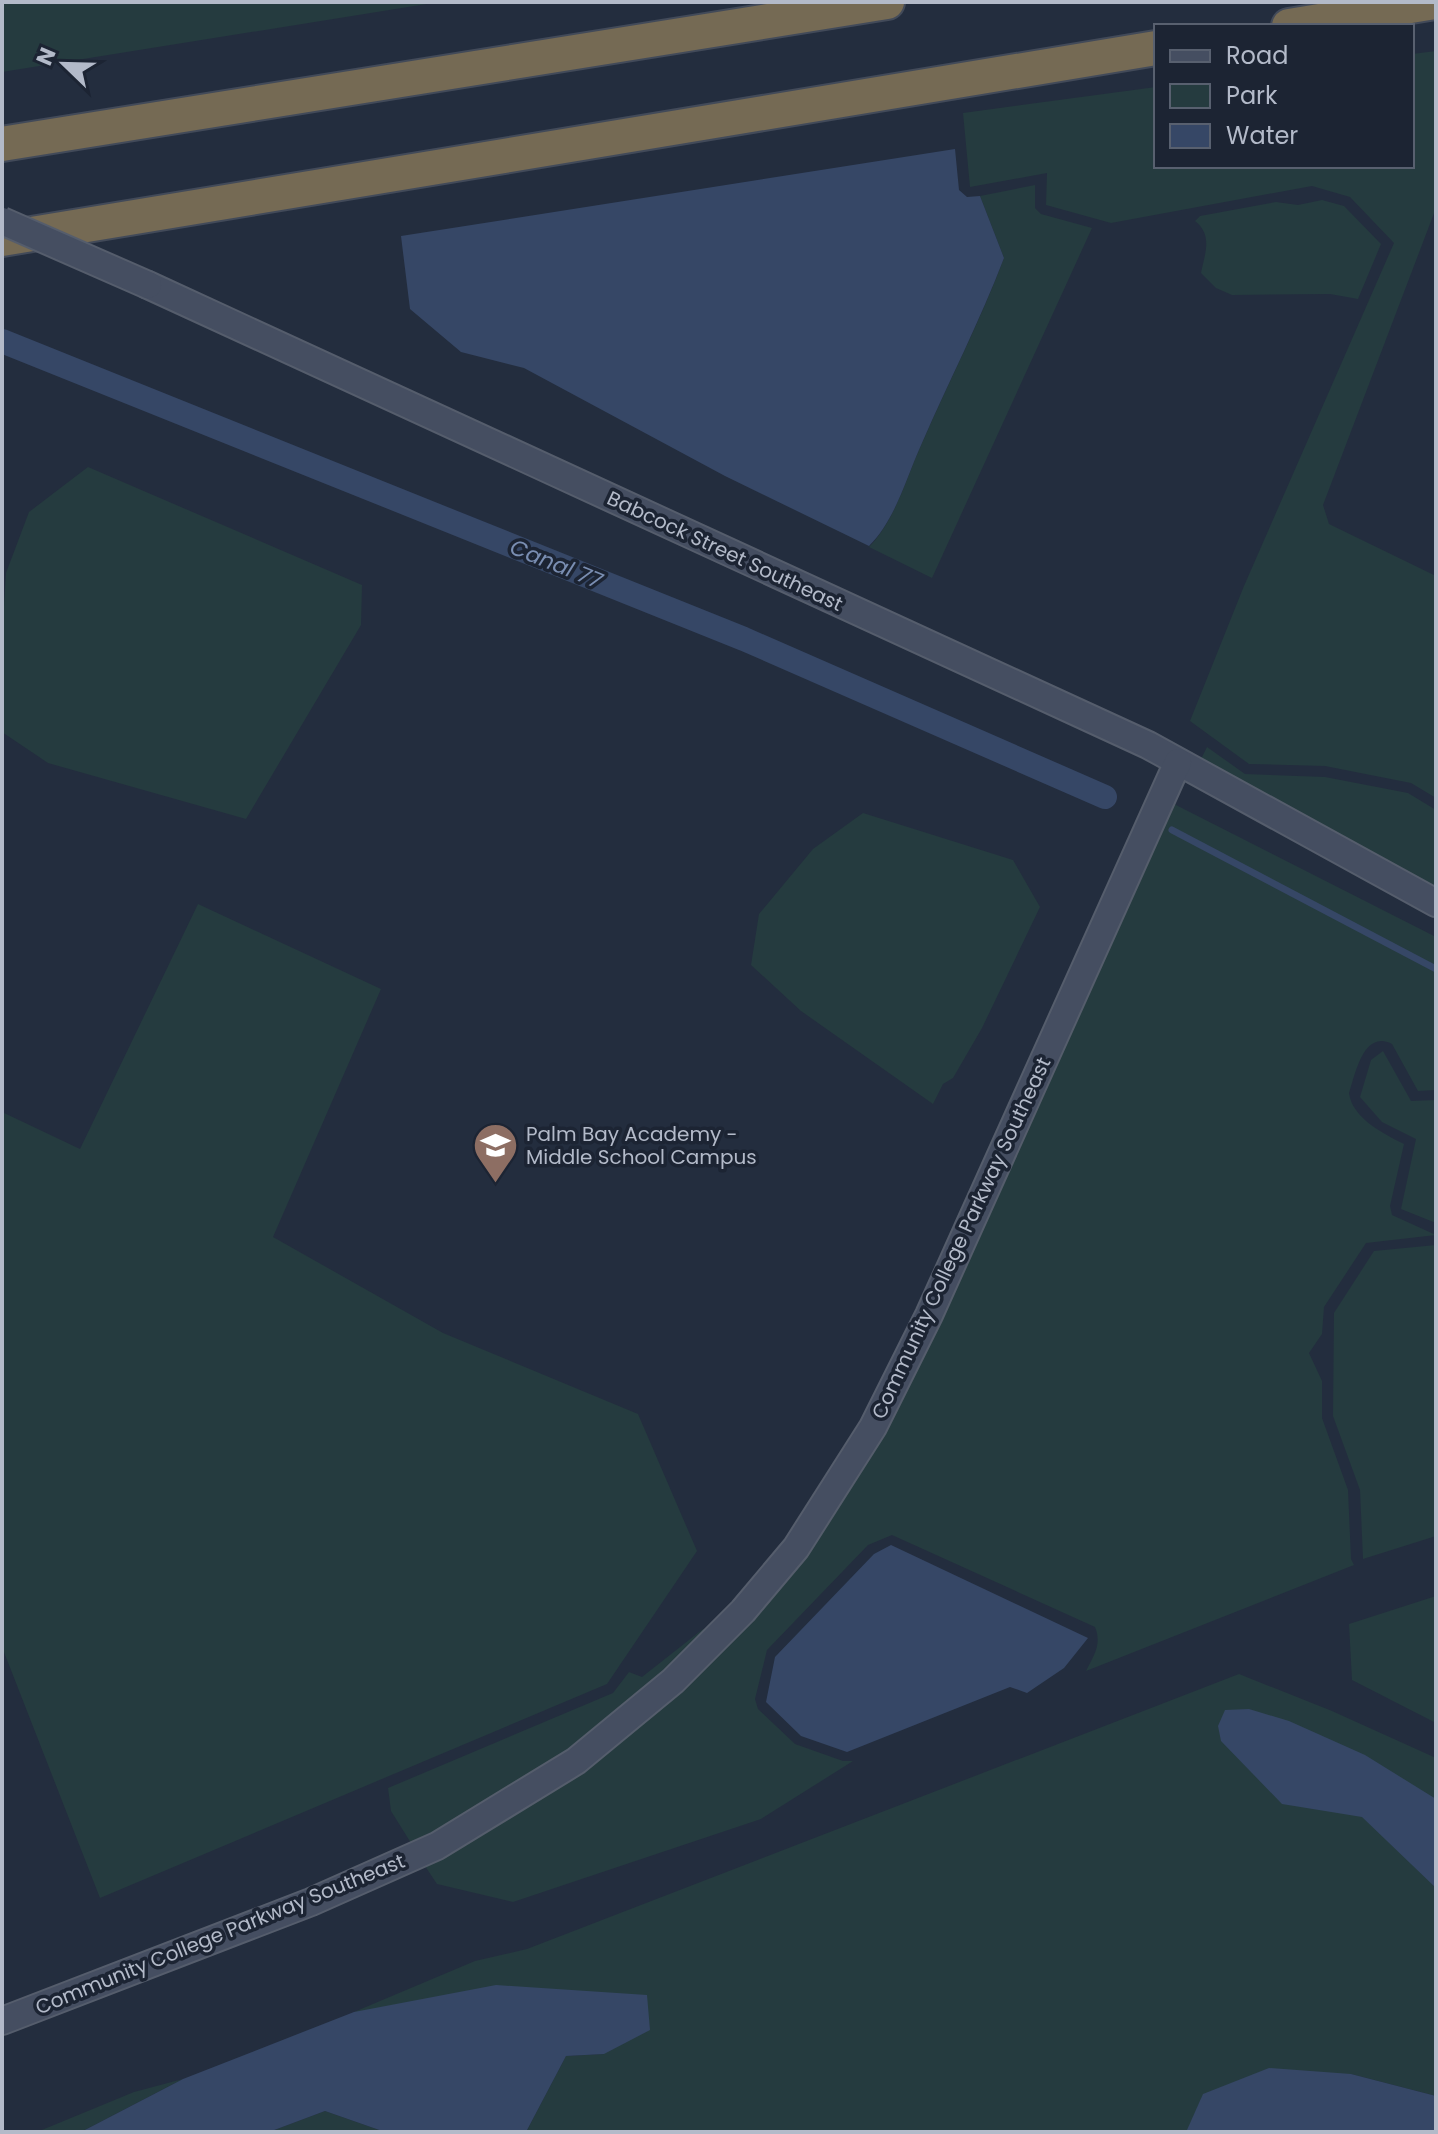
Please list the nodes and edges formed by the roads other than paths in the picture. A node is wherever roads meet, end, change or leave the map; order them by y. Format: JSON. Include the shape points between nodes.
{"nodes":[{"id":1,"x":887,"y":2,"type":"edge"},
{"id":2,"x":1435,"y":2,"type":"edge"},
{"id":3,"x":1301,"y":24,"type":"edge"},
{"id":4,"x":1154,"y":48,"type":"edge"},
{"id":5,"x":2,"y":144,"type":"edge"},
{"id":6,"x":2,"y":221,"type":"edge"},
{"id":7,"x":2,"y":239,"type":"edge"},
{"id":8,"x":1178,"y":762,"type":"junction"},
{"id":9,"x":1436,"y":903,"type":"edge"},
{"id":10,"x":2,"y":2021,"type":"edge"}],
"edges":[{"from":1,"to":5,"type":"highway"},
{"from":2,"to":3,"type":"highway"},
{"from":4,"to":7,"type":"highway"},
{"from":6,"to":8,"type":"street","name":"Babcock Street Southeast","bridge":true},
{"from":8,"to":9,"type":"street","name":"Babcock Street Southeast"},
{"from":8,"to":10,"type":"street","name":"Community College Parkway Southeast","via":[[929,1315],[873,1427],[796,1548],[743,1611],[673,1681],[576,1761],[437,1846],[311,1902]]}]}
